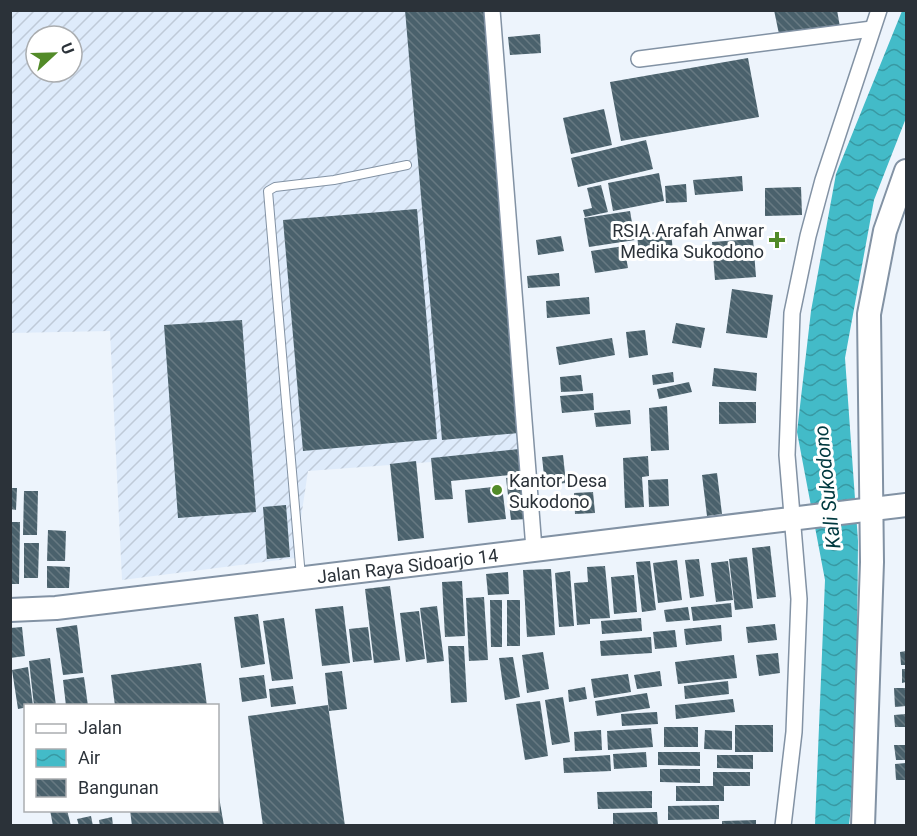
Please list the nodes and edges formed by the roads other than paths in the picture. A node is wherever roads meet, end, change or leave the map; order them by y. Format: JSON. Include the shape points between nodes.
{"nodes":[{"id":1,"x":492,"y":10,"type":"edge"},
{"id":2,"x":879,"y":10,"type":"edge"},
{"id":3,"x":872,"y":29,"type":"junction"},
{"id":4,"x":639,"y":59,"type":"dead end"},
{"id":5,"x":407,"y":165,"type":"dead end"},
{"id":6,"x":906,"y":171,"type":"edge"},
{"id":7,"x":906,"y":505,"type":"edge"},
{"id":8,"x":867,"y":508,"type":"junction"},
{"id":9,"x":798,"y":517,"type":"junction"},
{"id":10,"x":534,"y":549,"type":"junction"},
{"id":11,"x":301,"y":577,"type":"junction"},
{"id":12,"x":10,"y":610,"type":"edge"},
{"id":13,"x":783,"y":825,"type":"edge"},
{"id":14,"x":863,"y":825,"type":"edge"}],
"edges":[{"from":1,"to":10,"type":"street"},
{"from":2,"to":3,"type":"street"},
{"from":3,"to":4,"type":"street"},
{"from":3,"to":9,"type":"street","via":[[811,225],[792,313],[786,455]]},
{"from":5,"to":11,"type":"lane","via":[[268,191]]},
{"from":6,"to":8,"type":"main road","via":[[885,231],[869,314]]},
{"from":7,"to":8,"type":"main road","name":"Jalan Raya Sidoarjo 14"},
{"from":8,"to":9,"type":"main road","name":"Jalan Raya Sidoarjo 14"},
{"from":8,"to":14,"type":"main road","via":[[870,665]]},
{"from":9,"to":10,"type":"main road","name":"Jalan Raya Sidoarjo 14"},
{"from":9,"to":13,"type":"street","via":[[794,732]]},
{"from":10,"to":11,"type":"main road","name":"Jalan Raya Sidoarjo 14"},
{"from":11,"to":12,"type":"main road","name":"Jalan Raya Sidoarjo 14","via":[[56,608]]}]}
